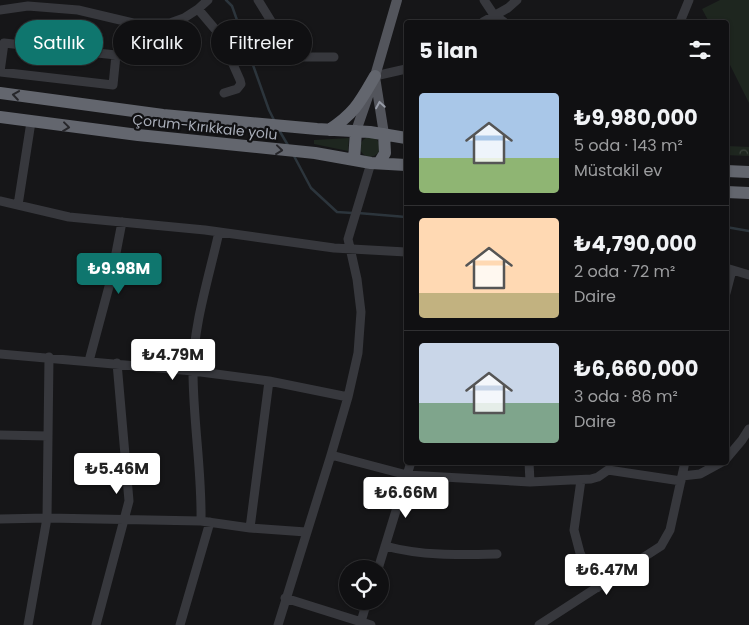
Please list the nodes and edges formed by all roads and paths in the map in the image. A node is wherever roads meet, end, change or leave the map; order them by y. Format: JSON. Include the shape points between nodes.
{"nodes":[{"id":1,"x":208,"y":0,"type":"edge"},
{"id":2,"x":258,"y":0,"type":"edge"},
{"id":3,"x":397,"y":0,"type":"edge"},
{"id":4,"x":484,"y":0,"type":"edge"},
{"id":5,"x":517,"y":0,"type":"edge"},
{"id":6,"x":689,"y":0,"type":"edge"},
{"id":7,"x":198,"y":9,"type":"junction"},
{"id":8,"x":0,"y":10,"type":"edge"},
{"id":9,"x":494,"y":19,"type":"edge"},
{"id":10,"x":681,"y":20,"type":"edge"},
{"id":11,"x":334,"y":57,"type":"dead end"},
{"id":12,"x":404,"y":69,"type":"edge"},
{"id":13,"x":0,"y":72,"type":"edge"},
{"id":14,"x":375,"y":76,"type":"junction"},
{"id":15,"x":0,"y":93,"type":"edge"},
{"id":16,"x":224,"y":93,"type":"dead end"},
{"id":17,"x":0,"y":117,"type":"edge"},
{"id":18,"x":31,"y":122,"type":"junction"},
{"id":19,"x":323,"y":130,"type":"junction"},
{"id":20,"x":356,"y":131,"type":"junction"},
{"id":21,"x":384,"y":134,"type":"junction"},
{"id":22,"x":404,"y":138,"type":"edge"},
{"id":23,"x":354,"y":160,"type":"junction"},
{"id":24,"x":375,"y":163,"type":"junction"},
{"id":25,"x":404,"y":165,"type":"edge"},
{"id":26,"x":729,"y":171,"type":"edge"},
{"id":27,"x":749,"y":172,"type":"edge"},
{"id":28,"x":729,"y":192,"type":"edge"},
{"id":29,"x":749,"y":194,"type":"edge"},
{"id":30,"x":0,"y":201,"type":"edge"},
{"id":31,"x":18,"y":205,"type":"junction"},
{"id":32,"x":122,"y":222,"type":"junction"},
{"id":33,"x":218,"y":232,"type":"junction"},
{"id":34,"x":350,"y":249,"type":"junction"},
{"id":35,"x":404,"y":252,"type":"edge"},
{"id":36,"x":729,"y":269,"type":"edge"},
{"id":37,"x":749,"y":275,"type":"edge"},
{"id":38,"x":0,"y":354,"type":"edge"},
{"id":39,"x":49,"y":357,"type":"junction"},
{"id":40,"x":89,"y":361,"type":"junction"},
{"id":41,"x":117,"y":363,"type":"junction"},
{"id":42,"x":193,"y":370,"type":"junction"},
{"id":43,"x":269,"y":381,"type":"junction"},
{"id":44,"x":348,"y":397,"type":"junction"},
{"id":45,"x":749,"y":428,"type":"edge"},
{"id":46,"x":0,"y":435,"type":"edge"},
{"id":47,"x":48,"y":436,"type":"junction"},
{"id":48,"x":331,"y":455,"type":"junction"},
{"id":49,"x":729,"y":455,"type":"edge"},
{"id":50,"x":410,"y":465,"type":"edge"},
{"id":51,"x":529,"y":465,"type":"edge"},
{"id":52,"x":684,"y":465,"type":"edge"},
{"id":53,"x":716,"y":465,"type":"edge"},
{"id":54,"x":609,"y":466,"type":"edge"},
{"id":55,"x":408,"y":475,"type":"junction"},
{"id":56,"x":682,"y":479,"type":"junction"},
{"id":57,"x":581,"y":480,"type":"junction"},
{"id":58,"x":530,"y":482,"type":"junction"},
{"id":59,"x":46,"y":518,"type":"junction"},
{"id":60,"x":0,"y":519,"type":"edge"},
{"id":61,"x":125,"y":520,"type":"junction"},
{"id":62,"x":206,"y":521,"type":"junction"},
{"id":63,"x":250,"y":528,"type":"junction"},
{"id":64,"x":306,"y":532,"type":"junction"},
{"id":65,"x":385,"y":546,"type":"junction"},
{"id":66,"x":497,"y":554,"type":"dead end"},
{"id":67,"x":381,"y":560,"type":"edge"},
{"id":68,"x":597,"y":588,"type":"junction"},
{"id":69,"x":286,"y":598,"type":"junction"},
{"id":70,"x":364,"y":610,"type":"edge"},
{"id":71,"x":361,"y":622,"type":"junction"},
{"id":72,"x":28,"y":625,"type":"edge"},
{"id":73,"x":96,"y":625,"type":"edge"},
{"id":74,"x":180,"y":625,"type":"edge"},
{"id":75,"x":278,"y":625,"type":"edge"},
{"id":76,"x":371,"y":625,"type":"edge"},
{"id":77,"x":539,"y":625,"type":"edge"}],
"edges":[{"from":1,"to":7,"type":"street"},
{"from":2,"to":11,"type":"street","via":[[290,57]]},
{"from":3,"to":14,"type":"main road"},
{"from":4,"to":9,"type":"street"},
{"from":5,"to":9,"type":"street"},
{"from":6,"to":10,"type":"street"},
{"from":7,"to":8,"type":"street","via":[[170,23],[133,23],[78,10],[28,6]]},
{"from":7,"to":16,"type":"street","via":[[220,35],[240,80],[237,89]]},
{"from":12,"to":14,"type":"street"},
{"from":13,"to":13,"type":"street","via":[[4,43],[116,55],[113,85]]},
{"from":14,"to":19,"type":"highway","via":[[348,117]]},
{"from":14,"to":20,"type":"main road"},
{"from":21,"to":14,"type":"main road","one_way":true},
{"from":19,"to":15,"type":"highway","name":"Çorum-Kırıkkale yolu","one_way":true,"via":[[163,115]]},
{"from":17,"to":18,"type":"highway","name":"Çorum-Kırıkkale yolu"},
{"from":18,"to":23,"type":"highway","name":"Çorum-Kırıkkale yolu","one_way":true},
{"from":18,"to":31,"type":"street"},
{"from":19,"to":20,"type":"highway","name":"Çorum-Kırıkkale yolu"},
{"from":20,"to":21,"type":"highway","name":"Çorum-Kırıkkale yolu"},
{"from":20,"to":23,"type":"highway"},
{"from":21,"to":22,"type":"highway","name":"Çorum-Kırıkkale yolu"},
{"from":21,"to":24,"type":"highway","via":[[386,153]]},
{"from":23,"to":24,"type":"highway","name":"Çorum-Kırıkkale yolu"},
{"from":24,"to":25,"type":"highway","name":"Çorum-Kırıkkale yolu"},
{"from":24,"to":34,"type":"street","via":[[348,239]]},
{"from":26,"to":27,"type":"highway"},
{"from":28,"to":29,"type":"highway"},
{"from":30,"to":31,"type":"street"},
{"from":31,"to":32,"type":"street","via":[[69,217]]},
{"from":32,"to":33,"type":"street"},
{"from":32,"to":40,"type":"street"},
{"from":33,"to":34,"type":"street"},
{"from":33,"to":42,"type":"street","via":[[195,339]]},
{"from":34,"to":35,"type":"street"},
{"from":34,"to":44,"type":"street","via":[[360,312],[358,353]]},
{"from":36,"to":37,"type":"street"},
{"from":38,"to":39,"type":"street"},
{"from":39,"to":40,"type":"street"},
{"from":39,"to":47,"type":"street"},
{"from":40,"to":41,"type":"street"},
{"from":41,"to":42,"type":"street"},
{"from":41,"to":61,"type":"street","via":[[129,501]]},
{"from":42,"to":43,"type":"street"},
{"from":42,"to":62,"type":"street"},
{"from":43,"to":44,"type":"street"},
{"from":43,"to":63,"type":"street"},
{"from":44,"to":48,"type":"street"},
{"from":45,"to":49,"type":"street"},
{"from":46,"to":47,"type":"street"},
{"from":47,"to":59,"type":"street"},
{"from":48,"to":55,"type":"street"},
{"from":48,"to":64,"type":"street"},
{"from":50,"to":55,"type":"street"},
{"from":51,"to":58,"type":"street"},
{"from":52,"to":56,"type":"street"},
{"from":53,"to":56,"type":"street"},
{"from":54,"to":56,"type":"street"},
{"from":54,"to":57,"type":"street","via":[[598,477]]},
{"from":55,"to":58,"type":"street"},
{"from":55,"to":65,"type":"street"},
{"from":56,"to":68,"type":"street","via":[[670,530],[661,546]]},
{"from":57,"to":58,"type":"street"},
{"from":57,"to":68,"type":"street","via":[[574,530],[580,553]]},
{"from":59,"to":60,"type":"street"},
{"from":59,"to":61,"type":"street"},
{"from":59,"to":72,"type":"street"},
{"from":61,"to":62,"type":"street"},
{"from":61,"to":73,"type":"street"},
{"from":62,"to":63,"type":"street"},
{"from":62,"to":74,"type":"street"},
{"from":63,"to":64,"type":"street"},
{"from":64,"to":69,"type":"street"},
{"from":65,"to":66,"type":"street","via":[[434,555]]},
{"from":65,"to":67,"type":"street"},
{"from":68,"to":77,"type":"street"},
{"from":69,"to":71,"type":"street"},
{"from":69,"to":75,"type":"street"},
{"from":70,"to":71,"type":"street"},
{"from":71,"to":76,"type":"street"}]}
